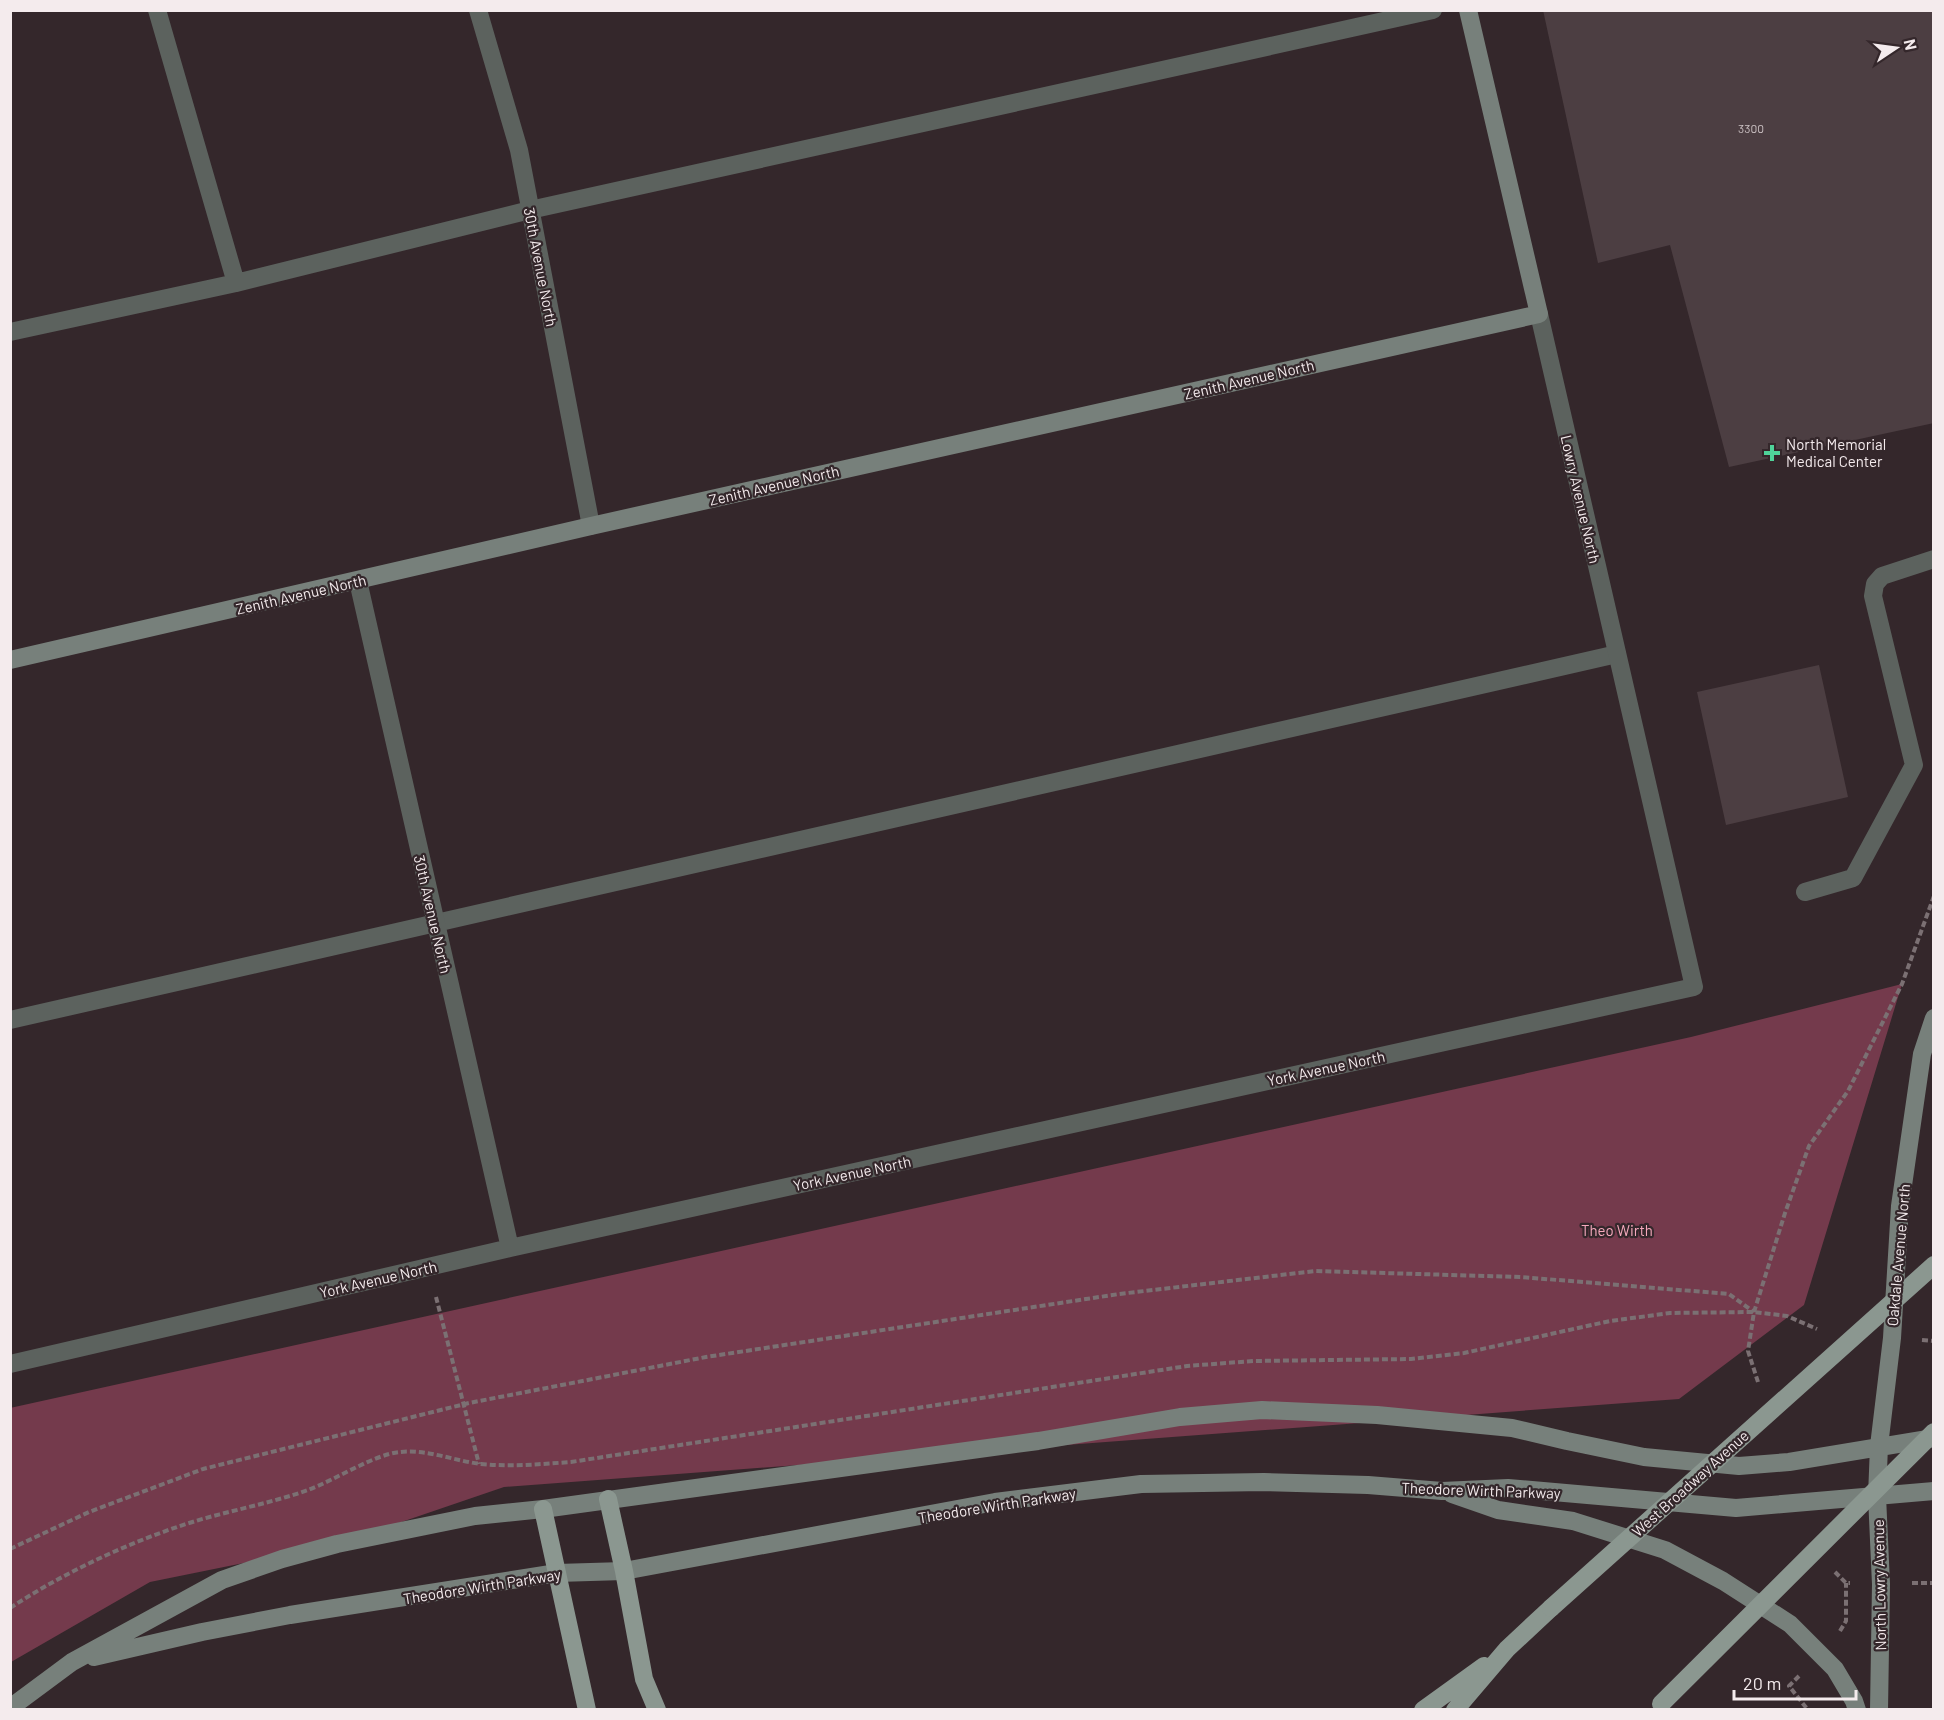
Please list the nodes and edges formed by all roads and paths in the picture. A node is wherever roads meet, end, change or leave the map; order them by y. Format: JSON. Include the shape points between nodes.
{"nodes":[{"id":1,"x":156,"y":10,"type":"edge"},
{"id":2,"x":478,"y":10,"type":"edge"},
{"id":3,"x":1433,"y":10,"type":"edge"},
{"id":4,"x":1468,"y":10,"type":"edge"},
{"id":5,"x":530,"y":210,"type":"junction"},
{"id":6,"x":236,"y":283,"type":"junction"},
{"id":7,"x":1539,"y":314,"type":"junction"},
{"id":8,"x":10,"y":332,"type":"edge"},
{"id":9,"x":591,"y":526,"type":"junction"},
{"id":10,"x":1934,"y":559,"type":"edge"},
{"id":11,"x":358,"y":581,"type":"junction"},
{"id":12,"x":1617,"y":654,"type":"junction"},
{"id":13,"x":10,"y":660,"type":"edge"},
{"id":14,"x":1805,"y":892,"type":"dead end"},
{"id":15,"x":1934,"y":896,"type":"edge"},
{"id":16,"x":435,"y":923,"type":"junction"},
{"id":17,"x":1694,"y":987,"type":"joint"},
{"id":18,"x":1934,"y":1018,"type":"edge"},
{"id":19,"x":10,"y":1020,"type":"edge"},
{"id":20,"x":510,"y":1248,"type":"junction"},
{"id":21,"x":1934,"y":1265,"type":"edge"},
{"id":22,"x":429,"y":1267,"type":"junction"},
{"id":23,"x":1754,"y":1312,"type":"junction"},
{"id":24,"x":1822,"y":1332,"type":"dead end"},
{"id":25,"x":10,"y":1364,"type":"edge"},
{"id":26,"x":1763,"y":1387,"type":"dead end"},
{"id":27,"x":463,"y":1404,"type":"junction"},
{"id":28,"x":1934,"y":1432,"type":"edge"},
{"id":29,"x":1934,"y":1438,"type":"edge"},
{"id":30,"x":1879,"y":1446,"type":"junction"},
{"id":31,"x":479,"y":1464,"type":"junction"},
{"id":32,"x":1442,"y":1491,"type":"junction"},
{"id":33,"x":1934,"y":1491,"type":"edge"},
{"id":34,"x":1877,"y":1496,"type":"junction"},
{"id":35,"x":608,"y":1499,"type":"junction"},
{"id":36,"x":543,"y":1509,"type":"junction"},
{"id":37,"x":10,"y":1549,"type":"edge"},
{"id":38,"x":624,"y":1571,"type":"junction"},
{"id":39,"x":558,"y":1573,"type":"junction"},
{"id":40,"x":1846,"y":1583,"type":"dead end"},
{"id":41,"x":10,"y":1608,"type":"edge"},
{"id":42,"x":1838,"y":1635,"type":"dead end"},
{"id":43,"x":1507,"y":1649,"type":"junction"},
{"id":44,"x":72,"y":1662,"type":"junction"},
{"id":45,"x":1801,"y":1675,"type":"dead end"},
{"id":46,"x":1658,"y":1707,"type":"edge"},
{"id":47,"x":10,"y":1708,"type":"edge"},
{"id":48,"x":587,"y":1710,"type":"edge"},
{"id":49,"x":657,"y":1710,"type":"edge"},
{"id":50,"x":1423,"y":1710,"type":"edge"},
{"id":51,"x":1455,"y":1710,"type":"edge"},
{"id":52,"x":1808,"y":1710,"type":"edge"},
{"id":53,"x":1857,"y":1710,"type":"edge"},
{"id":54,"x":1879,"y":1710,"type":"edge"}],
"edges":[{"from":1,"to":6,"type":"street"},
{"from":2,"to":5,"type":"street","name":"30th Avenue North","via":[[519,150]]},
{"from":3,"to":5,"type":"street"},
{"from":4,"to":7,"type":"street","name":"Lowry Avenue North"},
{"from":5,"to":6,"type":"street"},
{"from":5,"to":9,"type":"street","name":"30th Avenue North"},
{"from":6,"to":8,"type":"street"},
{"from":7,"to":9,"type":"street","name":"Zenith Avenue North"},
{"from":7,"to":12,"type":"street","name":"Lowry Avenue North"},
{"from":9,"to":11,"type":"street","name":"Zenith Avenue North"},
{"from":10,"to":14,"type":"street","via":[[1882,576],[1875,584],[1873,596],[1914,765],[1853,878]]},
{"from":11,"to":13,"type":"street","name":"Zenith Avenue North"},
{"from":11,"to":16,"type":"street","name":"30th Avenue North"},
{"from":12,"to":16,"type":"street"},
{"from":12,"to":17,"type":"street","name":"Lowry Avenue North"},
{"from":15,"to":23,"type":"path","via":[[1902,984],[1848,1091],[1809,1146]]},
{"from":16,"to":19,"type":"street"},
{"from":16,"to":20,"type":"street","name":"30th Avenue North"},
{"from":17,"to":20,"type":"street","name":"York Avenue North"},
{"from":18,"to":30,"type":"street","name":"Oakdale Avenue North","via":[[1922,1054],[1900,1206],[1892,1338]]},
{"from":20,"to":22,"type":"street","name":"York Avenue North"},
{"from":21,"to":43,"type":"main road","name":"West Broadway Avenue","bridge":true},
{"from":22,"to":25,"type":"street","name":"York Avenue North"},
{"from":22,"to":27,"type":"path"},
{"from":23,"to":24,"type":"path","via":[[1787,1316]]},
{"from":23,"to":26,"type":"path","via":[[1748,1351],[1757,1381]]},
{"from":23,"to":27,"type":"path","via":[[1729,1294],[1521,1277],[1315,1272],[1119,1294],[905,1326],[706,1358]]},
{"from":23,"to":31,"type":"path","via":[[1670,1313],[1610,1321],[1464,1353],[1411,1359],[1187,1366],[571,1462],[516,1467]]},
{"from":27,"to":31,"type":"path"},
{"from":27,"to":37,"type":"path","via":[[203,1469],[89,1512]]},
{"from":28,"to":46,"type":"main road","bridge":true},
{"from":29,"to":30,"type":"street","name":"Theodore Wirth Parkway"},
{"from":30,"to":34,"type":"street","name":"Oakdale Avenue North"},
{"from":30,"to":35,"type":"street","name":"Theodore Wirth Parkway","via":[[1789,1462],[1738,1466],[1644,1457],[1512,1428],[1377,1415],[1263,1410],[1180,1417],[1038,1442]]},
{"from":31,"to":41,"type":"path","via":[[423,1453],[385,1456],[326,1484],[177,1527],[118,1550]]},
{"from":32,"to":34,"type":"street","name":"Theodore Wirth Parkway","via":[[1508,1488],[1736,1508]]},
{"from":32,"to":38,"type":"street","name":"Theodore Wirth Parkway","via":[[1264,1482],[1141,1484],[995,1502]]},
{"from":32,"to":53,"type":"street","via":[[1498,1510],[1573,1521],[1665,1550],[1790,1624],[1835,1669]]},
{"from":33,"to":34,"type":"street","name":"Theodore Wirth Parkway"},
{"from":34,"to":54,"type":"street","name":"North Lowry Avenue","via":[[1881,1584]]},
{"from":35,"to":36,"type":"street","name":"Theodore Wirth Parkway"},
{"from":35,"to":38,"type":"main road"},
{"from":36,"to":39,"type":"main road"},
{"from":36,"to":44,"type":"street","name":"Theodore Wirth Parkway","via":[[475,1516],[282,1559],[222,1580]]},
{"from":38,"to":39,"type":"street","name":"Theodore Wirth Parkway"},
{"from":38,"to":49,"type":"main road","via":[[644,1679]]},
{"from":39,"to":44,"type":"street","name":"Theodore Wirth Parkway","via":[[290,1615]]},
{"from":39,"to":48,"type":"main road"},
{"from":40,"to":42,"type":"path","via":[[1846,1621]]},
{"from":43,"to":50,"type":"main road"},
{"from":43,"to":51,"type":"main road","name":"West Broadway Avenue"},
{"from":44,"to":47,"type":"street","name":"Theodore Wirth Parkway"},
{"from":45,"to":52,"type":"path","via":[[1789,1686]]}]}
